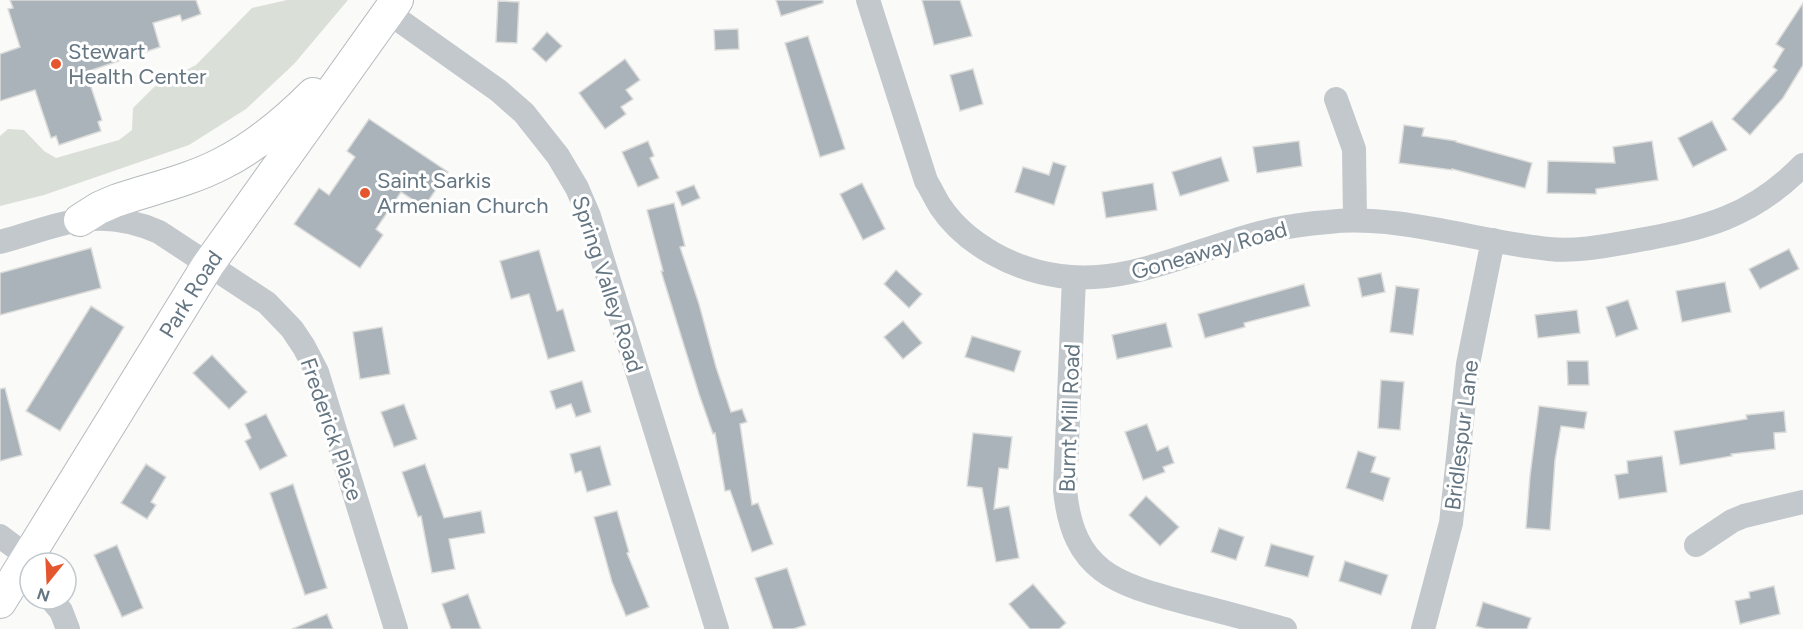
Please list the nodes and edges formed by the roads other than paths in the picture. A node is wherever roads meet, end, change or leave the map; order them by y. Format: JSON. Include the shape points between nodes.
{"nodes":[{"id":1,"x":868,"y":0,"type":"edge"},
{"id":2,"x":393,"y":6,"type":"edge"},
{"id":3,"x":368,"y":42,"type":"junction"},
{"id":4,"x":1336,"y":99,"type":"dead end"},
{"id":5,"x":1803,"y":165,"type":"edge"},
{"id":6,"x":80,"y":220,"type":"junction"},
{"id":7,"x":1355,"y":220,"type":"junction"},
{"id":8,"x":1492,"y":240,"type":"junction"},
{"id":9,"x":0,"y":242,"type":"edge"},
{"id":10,"x":208,"y":265,"type":"junction"},
{"id":11,"x":1074,"y":278,"type":"junction"},
{"id":12,"x":1803,"y":502,"type":"edge"},
{"id":13,"x":0,"y":536,"type":"edge"},
{"id":14,"x":1696,"y":545,"type":"dead end"},
{"id":15,"x":18,"y":551,"type":"edge"},
{"id":16,"x":34,"y":551,"type":"edge"},
{"id":17,"x":18,"y":576,"type":"edge"},
{"id":18,"x":0,"y":602,"type":"edge"},
{"id":19,"x":61,"y":611,"type":"edge"},
{"id":20,"x":1257,"y":625,"type":"edge"},
{"id":21,"x":68,"y":629,"type":"edge"},
{"id":22,"x":396,"y":629,"type":"edge"},
{"id":23,"x":717,"y":629,"type":"edge"},
{"id":24,"x":1285,"y":629,"type":"edge"},
{"id":25,"x":1423,"y":629,"type":"edge"}],
"edges":[{"from":1,"to":11,"type":"street","name":"Goneaway Road","via":[[926,181],[941,207],[958,227],[1005,259],[1028,269]]},
{"from":2,"to":3,"type":"main road","name":"Park Road"},
{"from":2,"to":23,"type":"street","name":"Spring Valley Road","via":[[524,113],[577,188]]},
{"from":3,"to":6,"type":"main road","via":[[302,106],[249,147],[207,170],[115,201]]},
{"from":3,"to":10,"type":"main road","name":"Park Road"},
{"from":4,"to":7,"type":"street","via":[[1354,149]]},
{"from":5,"to":8,"type":"street","name":"Goneaway Road","via":[[1763,200],[1737,214],[1679,233],[1585,249],[1551,250]]},
{"from":6,"to":9,"type":"street","name":"Frederick Place"},
{"from":6,"to":10,"type":"street","name":"Frederick Place","via":[[109,218],[140,224]]},
{"from":7,"to":8,"type":"street","name":"Goneaway Road"},
{"from":7,"to":11,"type":"street","name":"Goneaway Road","via":[[1291,226],[1124,274]]},
{"from":8,"to":25,"type":"street","name":"Bridlespur Lane","via":[[1468,364],[1451,523]]},
{"from":10,"to":16,"type":"main road","name":"Park Road"},
{"from":10,"to":22,"type":"street","name":"Frederick Place","via":[[267,303],[292,329],[309,356]]},
{"from":11,"to":20,"type":"street","name":"Burnt Mill Road","via":[[1065,490],[1072,530],[1092,562],[1108,575],[1136,589]]},
{"from":12,"to":14,"type":"street","via":[[1744,516]]},
{"from":13,"to":15,"type":"street"},
{"from":17,"to":18,"type":"main road","name":"Park Road"},
{"from":19,"to":21,"type":"street"},
{"from":20,"to":24,"type":"street","name":"Burnt Mill Road"}]}
